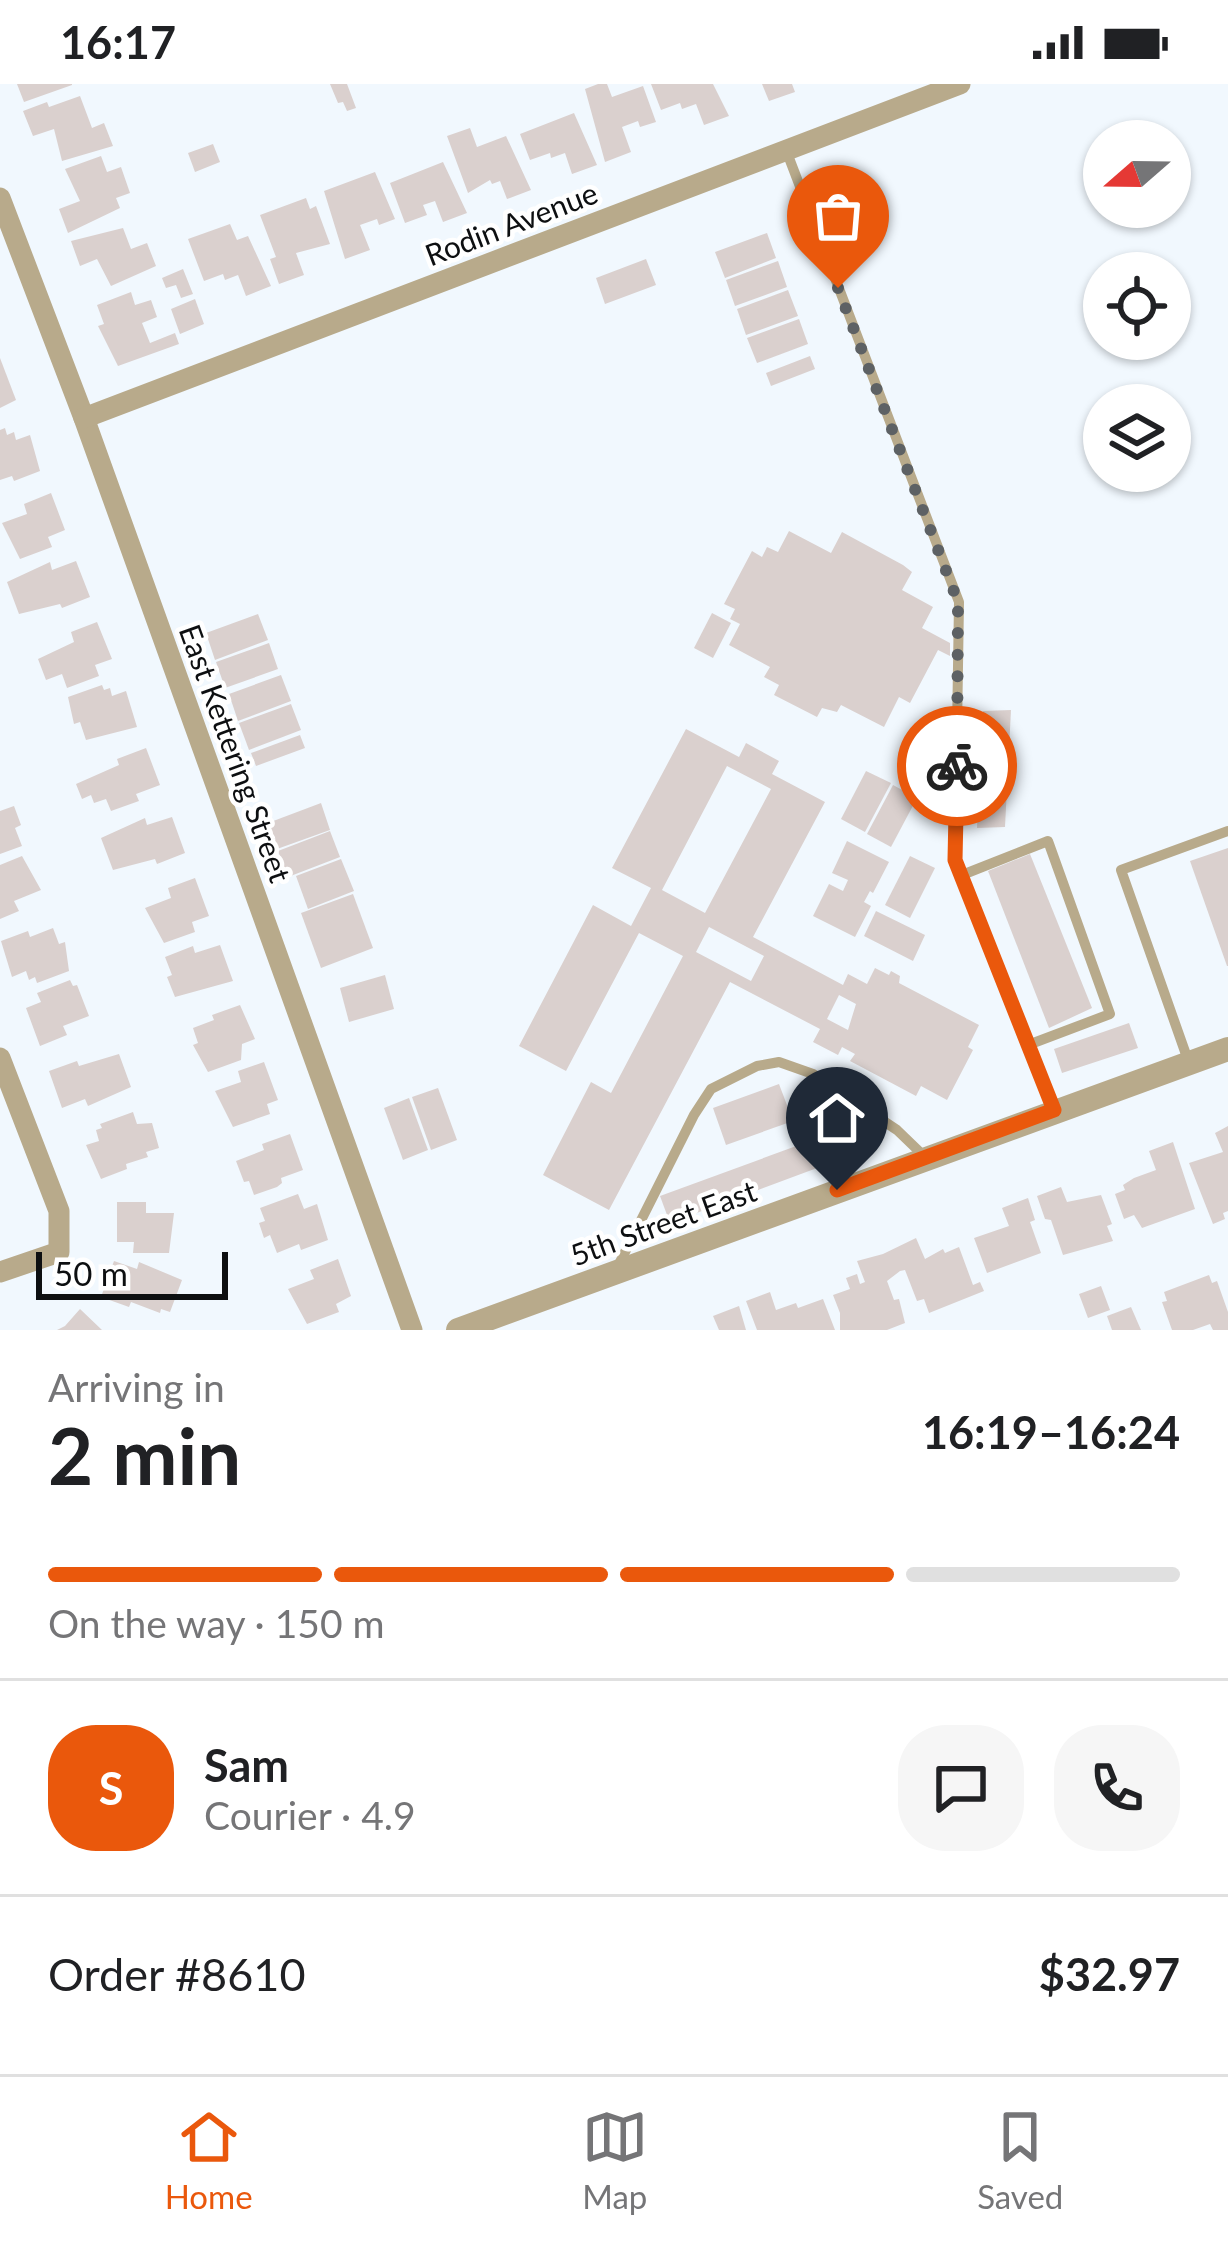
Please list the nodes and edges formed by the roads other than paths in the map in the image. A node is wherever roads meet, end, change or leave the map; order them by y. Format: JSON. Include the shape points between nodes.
{"nodes":[{"id":1,"x":960,"y":84,"type":"edge"},
{"id":2,"x":787,"y":150,"type":"junction"},
{"id":3,"x":0,"y":198,"type":"edge"},
{"id":4,"x":84,"y":418,"type":"junction"},
{"id":5,"x":1228,"y":831,"type":"edge"},
{"id":6,"x":962,"y":875,"type":"junction"},
{"id":7,"x":1028,"y":1045,"type":"junction"},
{"id":8,"x":1228,"y":1049,"type":"edge"},
{"id":9,"x":0,"y":1058,"type":"edge"},
{"id":10,"x":1189,"y":1063,"type":"junction"},
{"id":11,"x":1054,"y":1110,"type":"junction"},
{"id":12,"x":925,"y":1157,"type":"junction"},
{"id":13,"x":616,"y":1271,"type":"junction"},
{"id":14,"x":0,"y":1272,"type":"edge"},
{"id":15,"x":412,"y":1330,"type":"edge"},
{"id":16,"x":458,"y":1330,"type":"edge"}],
"edges":[{"from":1,"to":2,"type":"street","name":"Rodin Avenue"},
{"from":2,"to":4,"type":"street","name":"Rodin Avenue"},
{"from":2,"to":6,"type":"lane","via":[[958,602],[955,860]]},
{"from":3,"to":4,"type":"street","name":"East Kettering Street"},
{"from":4,"to":15,"type":"street","name":"East Kettering Street"},
{"from":5,"to":10,"type":"lane","via":[[1121,870]]},
{"from":6,"to":7,"type":"lane"},
{"from":6,"to":7,"type":"lane","via":[[1048,841],[1110,1014]]},
{"from":7,"to":11,"type":"lane"},
{"from":8,"to":10,"type":"street","name":"5th Street East"},
{"from":9,"to":14,"type":"street","via":[[59,1211],[58,1252]]},
{"from":10,"to":11,"type":"street","name":"5th Street East"},
{"from":11,"to":12,"type":"street","name":"5th Street East"},
{"from":12,"to":13,"type":"street","name":"5th Street East"},
{"from":12,"to":13,"type":"lane","via":[[813,1074],[779,1062],[757,1066],[711,1089]]},
{"from":13,"to":16,"type":"street","name":"5th Street East"}]}
